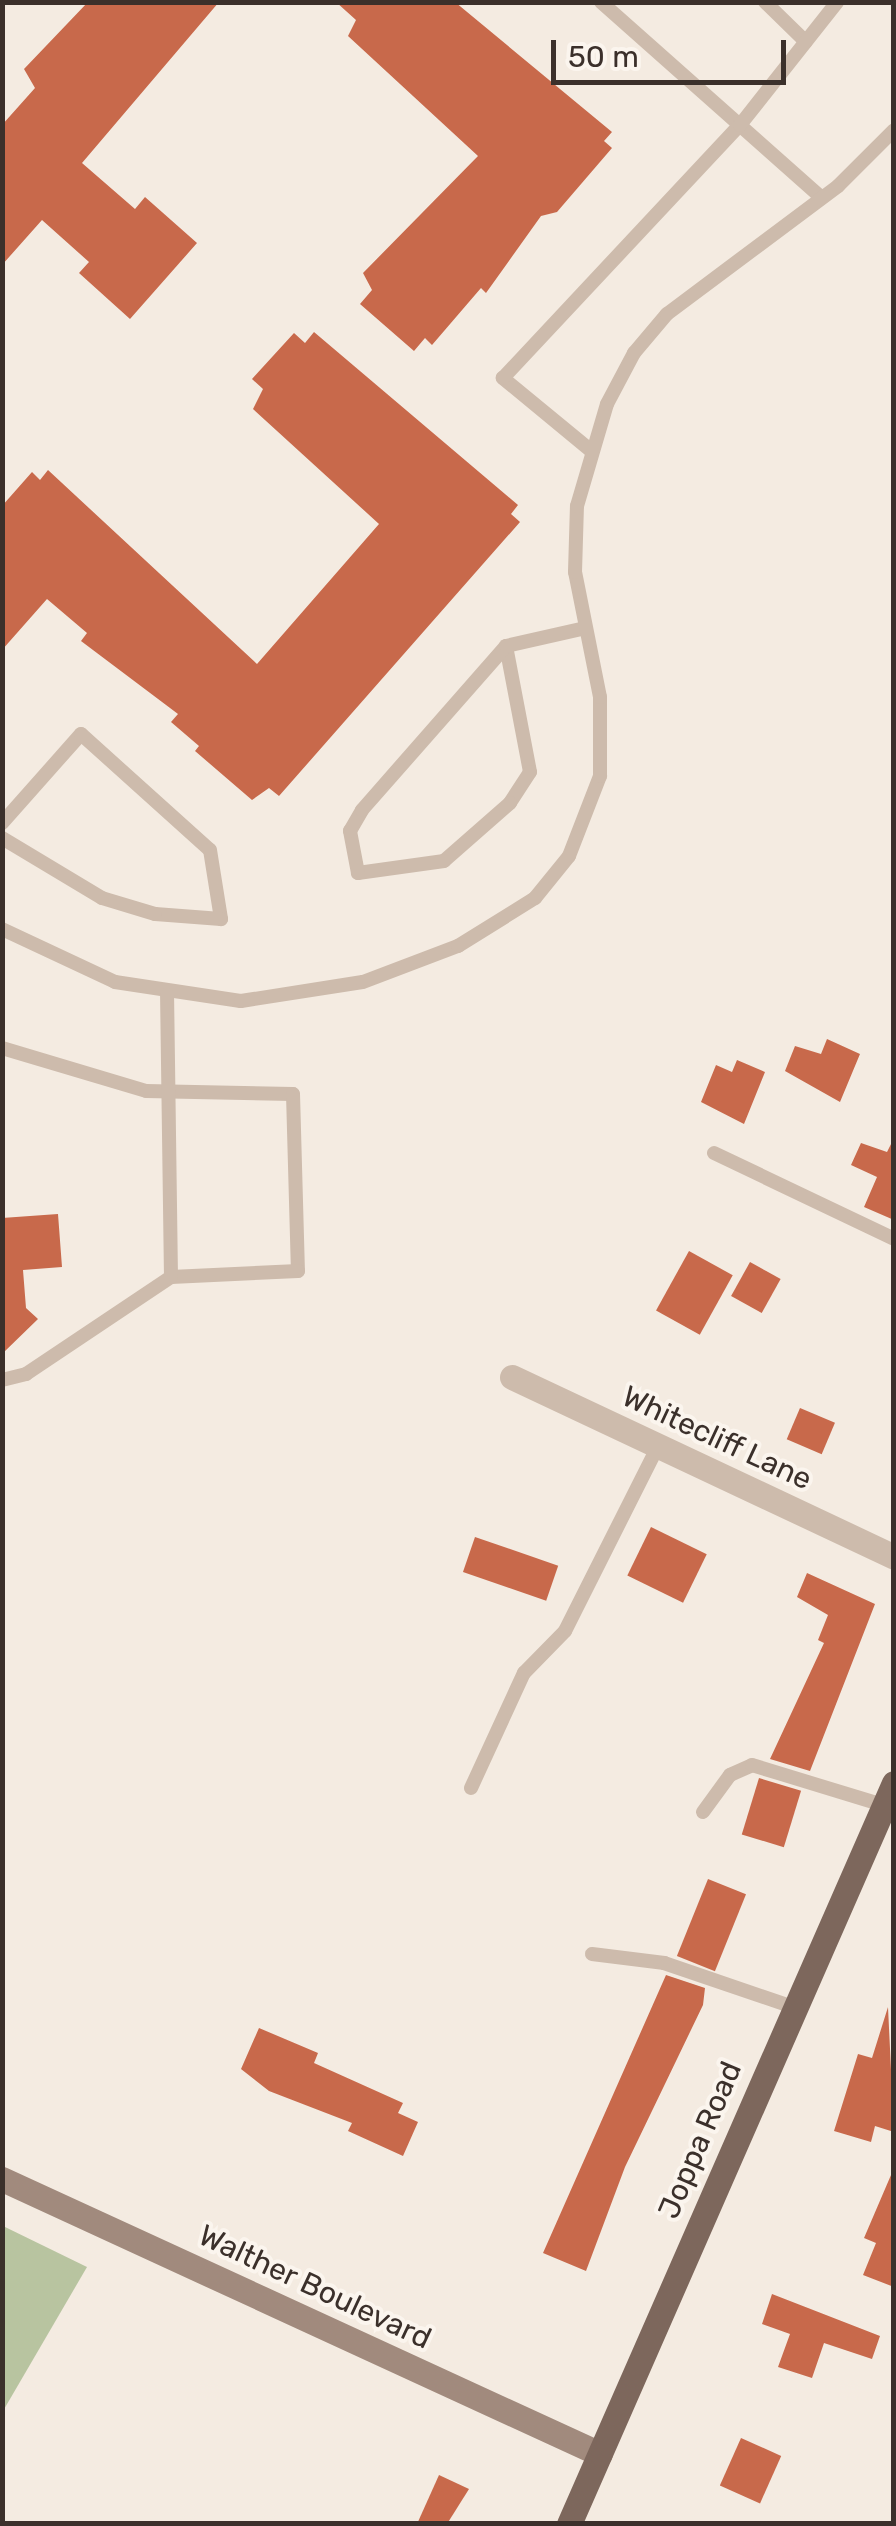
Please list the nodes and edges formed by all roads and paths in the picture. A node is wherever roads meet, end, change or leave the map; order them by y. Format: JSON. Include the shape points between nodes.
{"nodes":[{"id":1,"x":601,"y":2,"type":"edge"},
{"id":2,"x":765,"y":2,"type":"edge"},
{"id":3,"x":837,"y":2,"type":"edge"},
{"id":4,"x":806,"y":42,"type":"junction"},
{"id":5,"x":740,"y":126,"type":"junction"},
{"id":6,"x":894,"y":130,"type":"edge"},
{"id":7,"x":822,"y":198,"type":"junction"},
{"id":8,"x":588,"y":450,"type":"junction"},
{"id":9,"x":585,"y":628,"type":"junction"},
{"id":10,"x":506,"y":646,"type":"junction"},
{"id":11,"x":2,"y":823,"type":"edge"},
{"id":12,"x":2,"y":838,"type":"edge"},
{"id":13,"x":2,"y":928,"type":"edge"},
{"id":14,"x":167,"y":996,"type":"junction"},
{"id":15,"x":2,"y":1048,"type":"edge"},
{"id":16,"x":169,"y":1092,"type":"junction"},
{"id":17,"x":714,"y":1153,"type":"dead end"},
{"id":18,"x":894,"y":1240,"type":"edge"},
{"id":19,"x":170,"y":1277,"type":"junction"},
{"id":20,"x":512,"y":1377,"type":"dead end"},
{"id":21,"x":2,"y":1380,"type":"edge"},
{"id":22,"x":658,"y":1446,"type":"junction"},
{"id":23,"x":894,"y":1557,"type":"edge"},
{"id":24,"x":471,"y":1788,"type":"dead end"},
{"id":25,"x":888,"y":1794,"type":"edge"},
{"id":26,"x":703,"y":1812,"type":"dead end"},
{"id":27,"x":592,"y":1954,"type":"dead end"},
{"id":28,"x":794,"y":2007,"type":"junction"},
{"id":29,"x":2,"y":2179,"type":"edge"},
{"id":30,"x":600,"y":2454,"type":"junction"},
{"id":31,"x":569,"y":2524,"type":"edge"}],
"edges":[{"from":1,"to":5,"type":"lane"},
{"from":2,"to":4,"type":"lane"},
{"from":3,"to":4,"type":"lane"},
{"from":4,"to":5,"type":"lane"},
{"from":5,"to":7,"type":"lane"},
{"from":5,"to":8,"type":"lane","via":[[503,378]]},
{"from":6,"to":7,"type":"lane"},
{"from":7,"to":8,"type":"lane","via":[[668,314],[634,352]]},
{"from":8,"to":9,"type":"lane","via":[[575,572]]},
{"from":9,"to":10,"type":"lane"},
{"from":9,"to":14,"type":"lane","via":[[600,697],[600,776],[568,856],[535,898],[458,946],[363,982],[241,1001]]},
{"from":10,"to":10,"type":"lane","via":[[362,810],[350,831],[358,873],[444,861],[510,803],[530,772]]},
{"from":11,"to":12,"type":"lane","via":[[81,734],[210,850],[221,919],[154,914],[102,898]]},
{"from":13,"to":14,"type":"lane","via":[[64,962]]},
{"from":14,"to":16,"type":"lane"},
{"from":15,"to":16,"type":"lane"},
{"from":16,"to":19,"type":"lane"},
{"from":16,"to":19,"type":"lane","via":[[293,1094],[298,1270]]},
{"from":17,"to":18,"type":"lane"},
{"from":19,"to":21,"type":"lane","via":[[26,1374]]},
{"from":20,"to":22,"type":"street","name":"Whitecliff Lane"},
{"from":22,"to":23,"type":"street","name":"Whitecliff Lane"},
{"from":22,"to":24,"type":"lane","via":[[565,1631],[524,1674]]},
{"from":25,"to":26,"type":"lane","via":[[752,1765],[730,1775]]},
{"from":25,"to":28,"type":"main road","name":"Joppa Road"},
{"from":27,"to":28,"type":"lane","via":[[664,1962]]},
{"from":28,"to":30,"type":"main road","name":"Joppa Road"},
{"from":29,"to":30,"type":"main road","name":"Walther Boulevard"},
{"from":30,"to":31,"type":"main road","name":"Joppa Road"}]}
